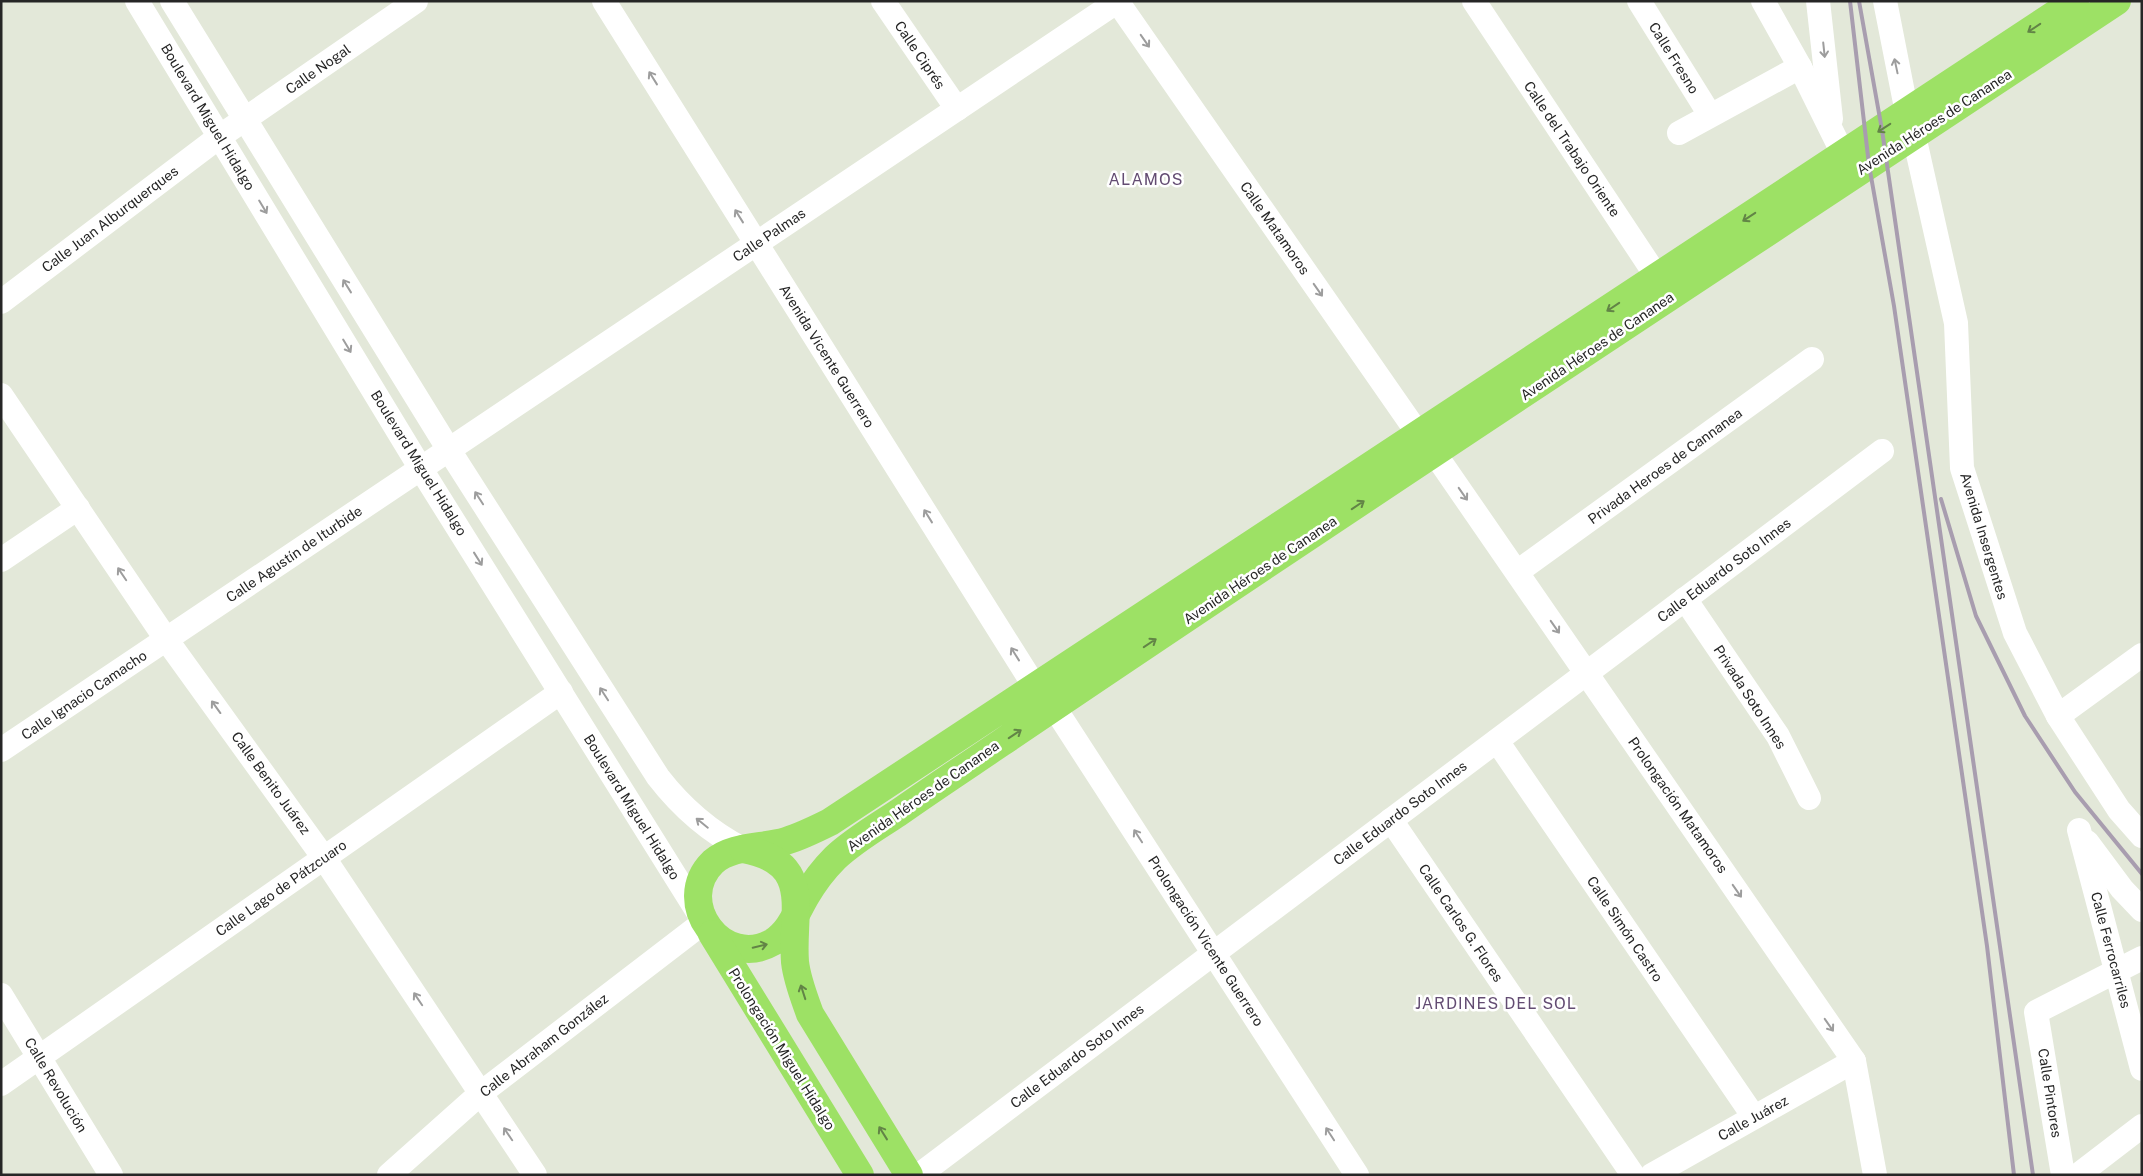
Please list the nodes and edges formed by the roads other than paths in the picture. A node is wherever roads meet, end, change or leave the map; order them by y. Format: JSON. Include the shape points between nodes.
{"nodes":[{"id":1,"x":137,"y":1,"type":"edge"},
{"id":2,"x":172,"y":1,"type":"edge"},
{"id":3,"x":416,"y":1,"type":"edge"},
{"id":4,"x":604,"y":1,"type":"edge"},
{"id":5,"x":883,"y":1,"type":"edge"},
{"id":6,"x":1118,"y":1,"type":"edge"},
{"id":7,"x":1474,"y":1,"type":"edge"},
{"id":8,"x":1639,"y":1,"type":"edge"},
{"id":9,"x":1763,"y":1,"type":"edge"},
{"id":10,"x":1818,"y":1,"type":"edge"},
{"id":11,"x":1884,"y":1,"type":"edge"},
{"id":12,"x":2075,"y":1,"type":"edge"},
{"id":13,"x":2116,"y":1,"type":"edge"},
{"id":14,"x":1800,"y":67,"type":"junction"},
{"id":15,"x":957,"y":109,"type":"junction"},
{"id":16,"x":1710,"y":116,"type":"junction"},
{"id":17,"x":244,"y":120,"type":"junction"},
{"id":18,"x":1910,"y":124,"type":"junction"},
{"id":19,"x":1679,"y":133,"type":"dead end"},
{"id":20,"x":220,"y":137,"type":"junction"},
{"id":21,"x":1843,"y":154,"type":"junction"},
{"id":22,"x":756,"y":244,"type":"junction"},
{"id":23,"x":1664,"y":287,"type":"junction"},
{"id":24,"x":1,"y":302,"type":"edge"},
{"id":25,"x":1812,"y":359,"type":"dead end"},
{"id":26,"x":1,"y":395,"type":"edge"},
{"id":27,"x":1427,"y":444,"type":"junction"},
{"id":28,"x":449,"y":450,"type":"junction"},
{"id":29,"x":1882,"y":451,"type":"dead end"},
{"id":30,"x":421,"y":468,"type":"junction"},
{"id":31,"x":78,"y":508,"type":"junction"},
{"id":32,"x":1,"y":560,"type":"edge"},
{"id":33,"x":1517,"y":572,"type":"junction"},
{"id":34,"x":1685,"y":599,"type":"junction"},
{"id":35,"x":166,"y":639,"type":"junction"},
{"id":36,"x":2142,"y":655,"type":"edge"},
{"id":37,"x":1587,"y":673,"type":"junction"},
{"id":38,"x":1036,"y":687,"type":"junction"},
{"id":39,"x":561,"y":692,"type":"junction"},
{"id":40,"x":1054,"y":707,"type":"junction"},
{"id":41,"x":2058,"y":716,"type":"junction"},
{"id":42,"x":1497,"y":741,"type":"junction"},
{"id":43,"x":1,"y":750,"type":"edge"},
{"id":44,"x":658,"y":777,"type":"junction"},
{"id":45,"x":1809,"y":798,"type":"dead end"},
{"id":46,"x":626,"y":799,"type":"junction"},
{"id":47,"x":1391,"y":820,"type":"junction"},
{"id":48,"x":2142,"y":836,"type":"edge"},
{"id":49,"x":743,"y":849,"type":"junction"},
{"id":50,"x":324,"y":858,"type":"junction"},
{"id":51,"x":2142,"y":910,"type":"edge"},
{"id":52,"x":797,"y":912,"type":"junction"},
{"id":53,"x":704,"y":922,"type":"junction"},
{"id":54,"x":1214,"y":953,"type":"junction"},
{"id":55,"x":2142,"y":958,"type":"edge"},
{"id":56,"x":2117,"y":971,"type":"junction"},
{"id":57,"x":1,"y":995,"type":"edge"},
{"id":58,"x":39,"y":1057,"type":"junction"},
{"id":59,"x":1854,"y":1061,"type":"junction"},
{"id":60,"x":2142,"y":1069,"type":"edge"},
{"id":61,"x":1,"y":1084,"type":"edge"},
{"id":62,"x":481,"y":1093,"type":"junction"},
{"id":63,"x":1754,"y":1117,"type":"junction"},
{"id":64,"x":2142,"y":1126,"type":"edge"},
{"id":65,"x":110,"y":1174,"type":"edge"},
{"id":66,"x":390,"y":1175,"type":"edge"},
{"id":67,"x":535,"y":1175,"type":"edge"},
{"id":68,"x":860,"y":1175,"type":"edge"},
{"id":69,"x":908,"y":1175,"type":"edge"},
{"id":70,"x":919,"y":1175,"type":"edge"},
{"id":71,"x":1357,"y":1175,"type":"edge"},
{"id":72,"x":1633,"y":1175,"type":"edge"},
{"id":73,"x":1652,"y":1175,"type":"edge"},
{"id":74,"x":1875,"y":1175,"type":"edge"},
{"id":75,"x":2063,"y":1175,"type":"edge"},
{"id":76,"x":2078,"y":1175,"type":"edge"}],
"edges":[{"from":1,"to":20,"type":"street","name":"Boulevard Miguel Hidalgo"},
{"from":2,"to":17,"type":"street","name":"Boulevard Miguel Hidalgo"},
{"from":3,"to":17,"type":"street","name":"Calle Nogal"},
{"from":22,"to":4,"type":"street","name":"Avenida Vicente Guerrero","one_way":true},
{"from":5,"to":15,"type":"street","name":"Calle Ciprés"},
{"from":6,"to":15,"type":"street","name":"Calle Palmas"},
{"from":6,"to":27,"type":"street","name":"Calle Matamoros","one_way":true},
{"from":7,"to":23,"type":"street","name":"Calle del Trabajo Oriente"},
{"from":8,"to":16,"type":"street","name":"Calle Fresno"},
{"from":9,"to":14,"type":"street"},
{"from":10,"to":21,"type":"street","one_way":true},
{"from":18,"to":11,"type":"street","name":"Avenida Insergentes","one_way":true},
{"from":12,"to":18,"type":"main road","name":"Avenida Héroes de Cananea","one_way":true},
{"from":13,"to":18,"type":"main road","name":"Avenida Héroes de Cananea"},
{"from":14,"to":16,"type":"street"},
{"from":14,"to":21,"type":"street"},
{"from":15,"to":22,"type":"street","name":"Calle Palmas"},
{"from":16,"to":19,"type":"street"},
{"from":17,"to":20,"type":"street","name":"Calle Nogal"},
{"from":28,"to":17,"type":"street","name":"Boulevard Miguel Hidalgo","one_way":true},
{"from":18,"to":21,"type":"main road","name":"Avenida Héroes de Cananea"},
{"from":18,"to":41,"type":"street","name":"Avenida Insergentes","via":[[1956,323],[1962,468],[2014,634]]},
{"from":20,"to":24,"type":"street","name":"Calle Juan Alburquerques"},
{"from":20,"to":30,"type":"street","name":"Boulevard Miguel Hidalgo","one_way":true},
{"from":21,"to":23,"type":"main road","name":"Avenida Héroes de Cananea"},
{"from":22,"to":28,"type":"street","name":"Calle Palmas"},
{"from":38,"to":22,"type":"street","name":"Avenida Vicente Guerrero","one_way":true},
{"from":23,"to":27,"type":"main road","name":"Avenida Héroes de Cananea"},
{"from":25,"to":33,"type":"street","name":"Privada Heroes de Cannanea"},
{"from":26,"to":31,"type":"street","name":"Calle Benito Juárez"},
{"from":27,"to":33,"type":"street","name":"Prolongación Matamoros","one_way":true},
{"from":27,"to":38,"type":"main road","name":"Avenida Héroes de Cananea"},
{"from":40,"to":27,"type":"main road","name":"Avenida Héroes de Cananea","one_way":true},
{"from":28,"to":30,"type":"street","name":"Calle Palmas"},
{"from":44,"to":28,"type":"street","name":"Boulevard Miguel Hidalgo","one_way":true},
{"from":29,"to":34,"type":"street","name":"Calle Eduardo Soto Innes"},
{"from":30,"to":35,"type":"street","name":"Calle Agustín de Iturbide"},
{"from":30,"to":39,"type":"street","name":"Boulevard Miguel Hidalgo","one_way":true},
{"from":31,"to":32,"type":"street"},
{"from":35,"to":31,"type":"street","name":"Calle Benito Juárez","one_way":true},
{"from":33,"to":37,"type":"street","name":"Prolongación Matamoros","one_way":true},
{"from":34,"to":37,"type":"street","name":"Calle Eduardo Soto Innes"},
{"from":34,"to":45,"type":"street","name":"Privada Soto Innes","via":[[1778,736]]},
{"from":35,"to":43,"type":"street","name":"Calle Ignacio Camacho"},
{"from":50,"to":35,"type":"street","name":"Calle Benito Juárez","one_way":true},
{"from":36,"to":41,"type":"street"},
{"from":37,"to":42,"type":"street","name":"Calle Eduardo Soto Innes"},
{"from":37,"to":59,"type":"street","name":"Prolongación Matamoros","one_way":true},
{"from":38,"to":40,"type":"street","name":"Avenida Vicente Guerrero"},
{"from":38,"to":49,"type":"main road","name":"Avenida Héroes de Cananea","via":[[830,822],[788,840]]},
{"from":39,"to":46,"type":"street","name":"Boulevard Miguel Hidalgo"},
{"from":39,"to":50,"type":"street","name":"Calle Lago de Pátzcuaro"},
{"from":52,"to":40,"type":"main road","name":"Avenida Héroes de Cananea","one_way":true,"via":[[821,874],[853,843]]},
{"from":54,"to":40,"type":"street","name":"Prolongación Vicente Guerrero","one_way":true},
{"from":41,"to":48,"type":"street","name":"Avenida Insergentes","via":[[2120,810]]},
{"from":42,"to":47,"type":"street","name":"Calle Eduardo Soto Innes"},
{"from":42,"to":63,"type":"street","name":"Calle Simón Castro"},
{"from":44,"to":46,"type":"street"},
{"from":49,"to":44,"type":"street","name":"Boulevard Miguel Hidalgo","one_way":true,"via":[[704,826],[671,795]]},
{"from":46,"to":53,"type":"street","name":"Boulevard Miguel Hidalgo"},
{"from":47,"to":54,"type":"street","name":"Calle Eduardo Soto Innes"},
{"from":47,"to":72,"type":"street","name":"Calle Carlos G. Flores"},
{"from":49,"to":52,"type":"main road","via":[[772,858],[784,868],[797,896]]},
{"from":49,"to":53,"type":"main road","name":"Avenida Héroes de Cananea","via":[[727,853],[704,875],[699,891],[699,907]]},
{"from":50,"to":58,"type":"street","name":"Calle Lago de Pátzcuaro"},
{"from":62,"to":50,"type":"street","name":"Calle Benito Juárez","one_way":true},
{"from":51,"to":56,"type":"street","name":"Calle Ferrocarriles","via":[[2122,889],[2079,830]]},
{"from":53,"to":52,"type":"main road","name":"Avenida Héroes de Cananea","one_way":true,"via":[[715,936],[729,945],[746,949],[763,947],[778,939],[790,927]]},
{"from":69,"to":52,"type":"main road","one_way":true,"via":[[810,1014],[796,964]]},
{"from":53,"to":62,"type":"street","name":"Calle Abraham González"},
{"from":53,"to":68,"type":"main road","name":"Prolongación Miguel Hidalgo"},
{"from":54,"to":70,"type":"street","name":"Calle Eduardo Soto Innes"},
{"from":71,"to":54,"type":"street","name":"Prolongación Vicente Guerrero","one_way":true},
{"from":55,"to":56,"type":"street"},
{"from":56,"to":60,"type":"street","name":"Calle Ferrocarriles"},
{"from":56,"to":75,"type":"street","name":"Calle Pintores","via":[[2036,1012]]},
{"from":57,"to":58,"type":"street","name":"Calle Revolución"},
{"from":58,"to":61,"type":"street","name":"Calle Lago de Pátzcuaro"},
{"from":58,"to":65,"type":"street","name":"Calle Revolución"},
{"from":59,"to":63,"type":"street","name":"Calle Juárez"},
{"from":59,"to":74,"type":"street","name":"Prolongación Matamoros"},
{"from":62,"to":66,"type":"street","name":"Calle Abraham González"},
{"from":67,"to":62,"type":"street","name":"Calle Benito Juárez","one_way":true},
{"from":63,"to":73,"type":"street","name":"Calle Juárez"},
{"from":64,"to":76,"type":"street"}]}
